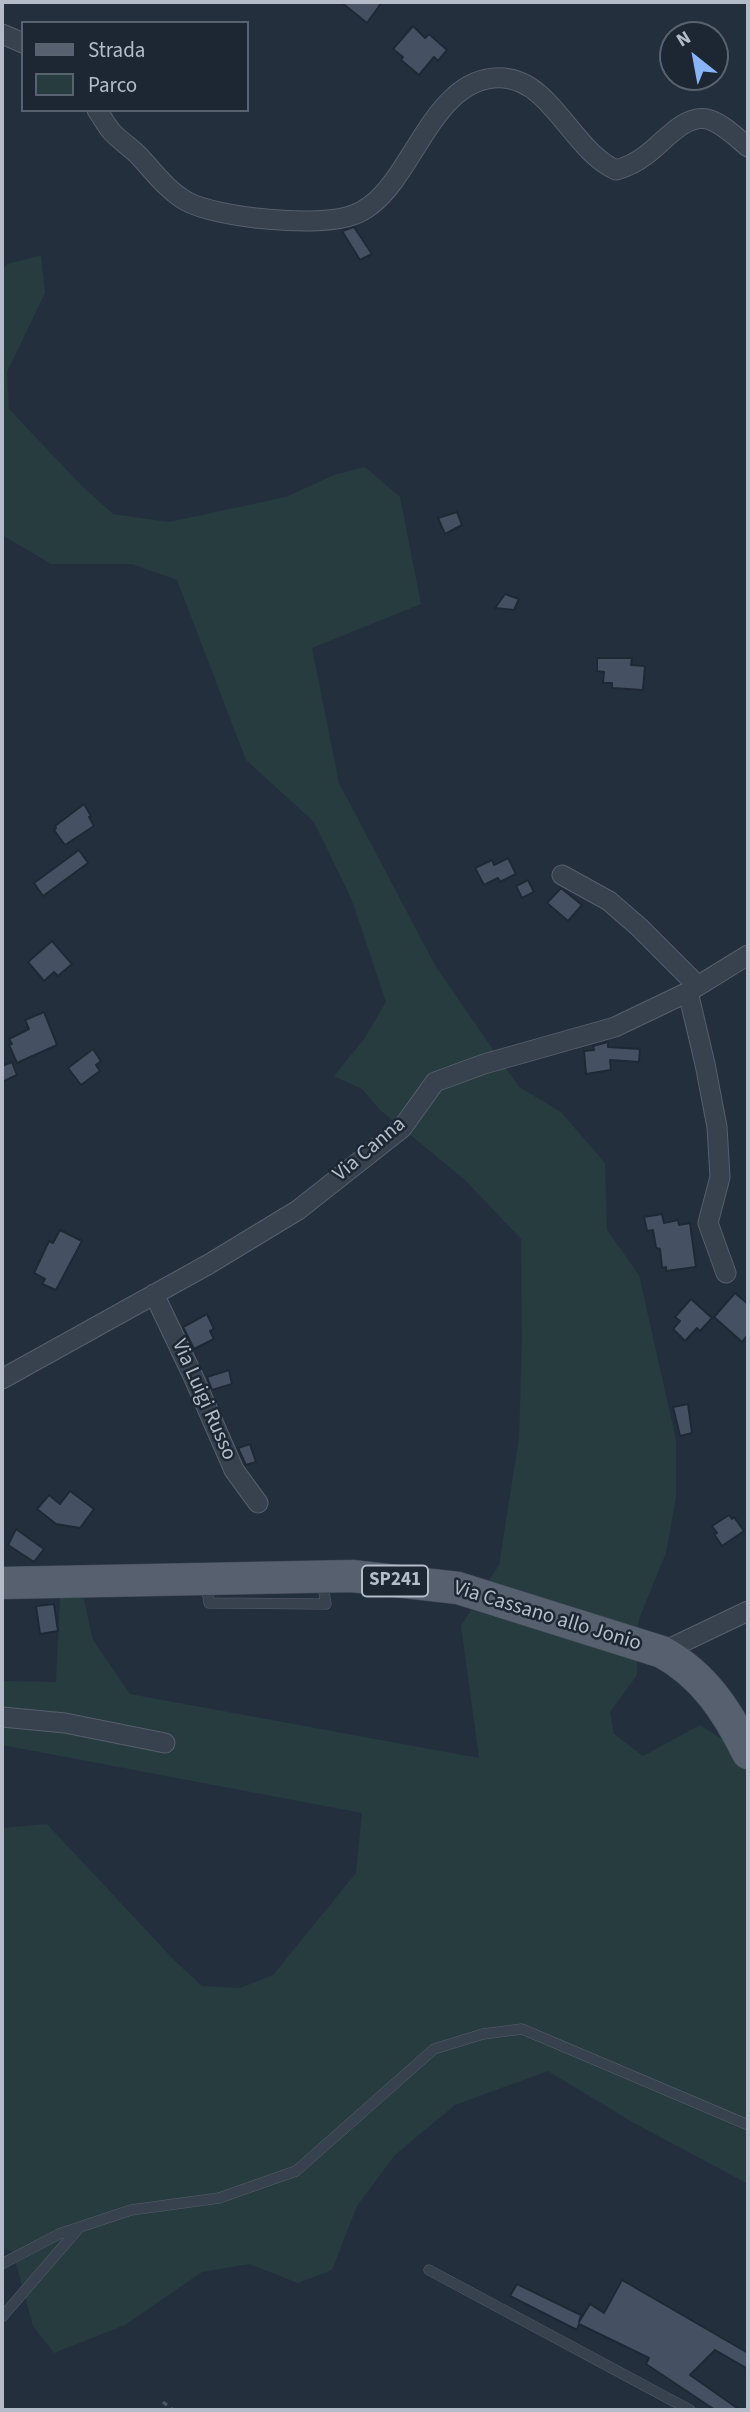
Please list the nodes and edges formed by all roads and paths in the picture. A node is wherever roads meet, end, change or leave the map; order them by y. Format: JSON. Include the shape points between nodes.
{"nodes":[{"id":1,"x":2,"y":34,"type":"edge"},
{"id":2,"x":21,"y":42,"type":"edge"},
{"id":3,"x":97,"y":112,"type":"edge"},
{"id":4,"x":748,"y":147,"type":"edge"},
{"id":5,"x":562,"y":875,"type":"dead end"},
{"id":6,"x":748,"y":954,"type":"edge"},
{"id":7,"x":693,"y":989,"type":"junction"},
{"id":8,"x":726,"y":1273,"type":"dead end"},
{"id":9,"x":154,"y":1294,"type":"junction"},
{"id":10,"x":2,"y":1379,"type":"edge"},
{"id":11,"x":258,"y":1503,"type":"dead end"},
{"id":12,"x":2,"y":1583,"type":"edge"},
{"id":13,"x":748,"y":1611,"type":"edge"},
{"id":14,"x":662,"y":1652,"type":"junction"},
{"id":15,"x":2,"y":1717,"type":"edge"},
{"id":16,"x":165,"y":1743,"type":"dead end"},
{"id":17,"x":744,"y":1744,"type":"edge"},
{"id":18,"x":748,"y":2125,"type":"edge"},
{"id":19,"x":80,"y":2227,"type":"junction"},
{"id":20,"x":2,"y":2264,"type":"edge"},
{"id":21,"x":429,"y":2270,"type":"dead end"},
{"id":22,"x":2,"y":2317,"type":"edge"},
{"id":23,"x":163,"y":2402,"type":"dead end"},
{"id":24,"x":173,"y":2410,"type":"edge"},
{"id":25,"x":690,"y":2410,"type":"edge"}],
"edges":[{"from":1,"to":2,"type":"street"},
{"from":3,"to":4,"type":"street","via":[[113,133],[186,201],[229,216],[298,221],[351,216],[370,206],[387,192],[443,108],[464,88],[484,79],[505,78],[532,86],[593,156],[616,170],[646,155],[696,118],[709,119]]},
{"from":5,"to":7,"type":"street","via":[[609,901],[639,927]]},
{"from":6,"to":7,"type":"street","name":"Via Canna"},
{"from":7,"to":8,"type":"street","via":[[717,1127],[720,1177],[708,1223]]},
{"from":7,"to":9,"type":"street","name":"Via Canna","via":[[615,1027],[435,1082],[402,1128],[298,1210]]},
{"from":9,"to":10,"type":"street","name":"Via Canna"},
{"from":9,"to":11,"type":"street","name":"Via Luigi Russo","via":[[234,1469]]},
{"from":12,"to":14,"type":"main road","name":"Via Cassano allo Jonio","number":"SP241","via":[[352,1576],[457,1588]]},
{"from":13,"to":14,"type":"street"},
{"from":14,"to":17,"type":"main road","name":"Via Cassano allo Jonio","number":"SP241","via":[[702,1681]]},
{"from":15,"to":16,"type":"street","via":[[65,1723]]},
{"from":18,"to":19,"type":"lane","via":[[522,2029],[483,2034],[434,2049],[296,2171],[219,2198],[131,2210]]},
{"from":19,"to":20,"type":"lane"},
{"from":19,"to":22,"type":"lane"},
{"from":21,"to":25,"type":"lane"},
{"from":23,"to":24,"type":"path"}]}
